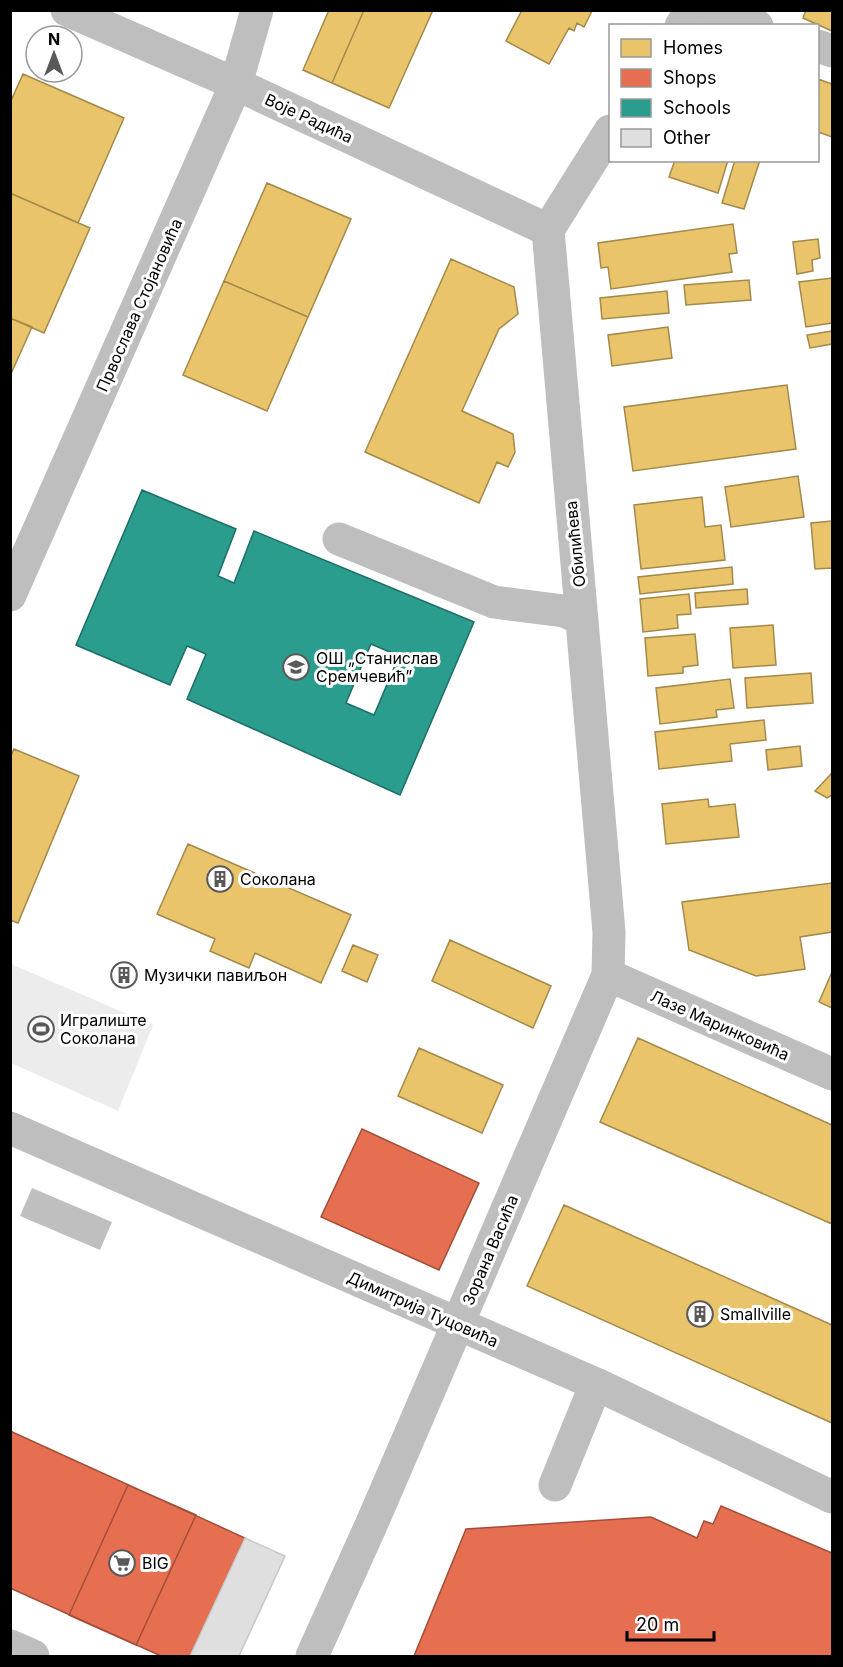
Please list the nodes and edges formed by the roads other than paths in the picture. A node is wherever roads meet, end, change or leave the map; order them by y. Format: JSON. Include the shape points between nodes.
{"nodes":[{"id":1,"x":67,"y":10,"type":"edge"},
{"id":2,"x":257,"y":10,"type":"edge"},
{"id":3,"x":691,"y":10,"type":"edge"},
{"id":4,"x":712,"y":10,"type":"edge"},
{"id":5,"x":682,"y":24,"type":"edge"},
{"id":6,"x":751,"y":24,"type":"edge"},
{"id":7,"x":236,"y":84,"type":"junction"},
{"id":8,"x":609,"y":133,"type":"edge"},
{"id":9,"x":548,"y":230,"type":"junction"},
{"id":10,"x":339,"y":539,"type":"dead end"},
{"id":11,"x":10,"y":595,"type":"edge"},
{"id":12,"x":582,"y":619,"type":"junction"},
{"id":13,"x":608,"y":975,"type":"junction"},
{"id":14,"x":832,"y":1074,"type":"edge"},
{"id":15,"x":10,"y":1128,"type":"edge"},
{"id":16,"x":458,"y":1324,"type":"junction"},
{"id":17,"x":597,"y":1384,"type":"junction"},
{"id":18,"x":555,"y":1485,"type":"dead end"},
{"id":19,"x":831,"y":1491,"type":"edge"},
{"id":20,"x":10,"y":1646,"type":"edge"},
{"id":21,"x":33,"y":1656,"type":"edge"},
{"id":22,"x":312,"y":1656,"type":"edge"}],
"edges":[{"from":1,"to":7,"type":"street","name":"Воје Радића"},
{"from":2,"to":7,"type":"street","name":"Првослава Стојановића"},
{"from":3,"to":5,"type":"street"},
{"from":4,"to":6,"type":"street"},
{"from":7,"to":9,"type":"street","name":"Воје Радића"},
{"from":7,"to":11,"type":"street","name":"Првослава Стојановића"},
{"from":8,"to":9,"type":"street"},
{"from":9,"to":12,"type":"street","name":"Обилићева"},
{"from":10,"to":12,"type":"street","via":[[495,602],[564,611]]},
{"from":12,"to":13,"type":"street","name":"Обилићева","via":[[609,932]]},
{"from":13,"to":14,"type":"street","name":"Лазе Маринковића"},
{"from":13,"to":16,"type":"street","name":"Зорана Васића"},
{"from":15,"to":16,"type":"street","name":"Димитрија Туцовића"},
{"from":16,"to":17,"type":"street","name":"Димитрија Туцовића"},
{"from":16,"to":22,"type":"street","name":"Зорана Васића"},
{"from":17,"to":18,"type":"street"},
{"from":17,"to":19,"type":"street","name":"Димитрија Туцовића"},
{"from":20,"to":21,"type":"street"}]}
